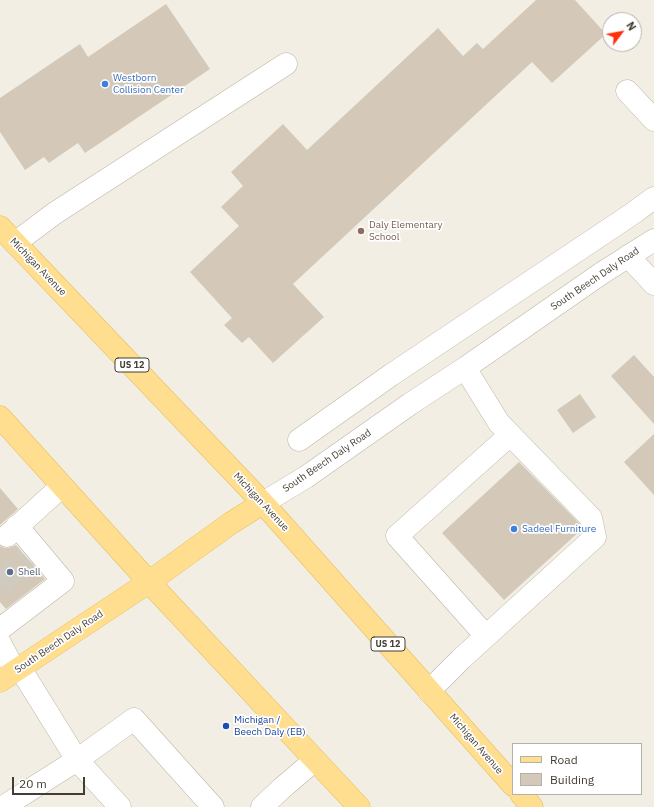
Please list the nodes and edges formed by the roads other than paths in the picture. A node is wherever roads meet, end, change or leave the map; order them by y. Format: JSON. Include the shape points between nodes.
{"nodes":[{"id":1,"x":286,"y":64,"type":"dead end"},
{"id":2,"x":627,"y":91,"type":"dead end"},
{"id":3,"x":654,"y":120,"type":"edge"},
{"id":4,"x":654,"y":198,"type":"edge"},
{"id":5,"x":632,"y":214,"type":"junction"},
{"id":6,"x":0,"y":226,"type":"edge"},
{"id":7,"x":654,"y":239,"type":"edge"},
{"id":8,"x":15,"y":243,"type":"junction"},
{"id":9,"x":628,"y":256,"type":"junction"},
{"id":10,"x":654,"y":284,"type":"edge"},
{"id":11,"x":464,"y":368,"type":"junction"},
{"id":12,"x":391,"y":375,"type":"junction"},
{"id":13,"x":410,"y":404,"type":"junction"},
{"id":14,"x":0,"y":416,"type":"edge"},
{"id":15,"x":510,"y":435,"type":"junction"},
{"id":16,"x":299,"y":440,"type":"dead end"},
{"id":17,"x":62,"y":486,"type":"junction"},
{"id":18,"x":263,"y":503,"type":"junction"},
{"id":19,"x":149,"y":582,"type":"junction"},
{"id":20,"x":0,"y":629,"type":"edge"},
{"id":21,"x":486,"y":636,"type":"junction"},
{"id":22,"x":0,"y":643,"type":"edge"},
{"id":23,"x":12,"y":673,"type":"edge"},
{"id":24,"x":429,"y":691,"type":"junction"},
{"id":25,"x":78,"y":760,"type":"junction"},
{"id":26,"x":315,"y":760,"type":"junction"},
{"id":27,"x":512,"y":784,"type":"edge"},
{"id":28,"x":522,"y":795,"type":"edge"},
{"id":29,"x":3,"y":807,"type":"edge"},
{"id":30,"x":120,"y":807,"type":"edge"},
{"id":31,"x":213,"y":807,"type":"edge"},
{"id":32,"x":262,"y":807,"type":"edge"},
{"id":33,"x":359,"y":807,"type":"edge"},
{"id":34,"x":532,"y":807,"type":"edge"}],
"edges":[{"from":1,"to":8,"type":"street","via":[[55,213]]},
{"from":2,"to":3,"type":"street"},
{"from":4,"to":5,"type":"street"},
{"from":5,"to":7,"type":"street"},
{"from":5,"to":12,"type":"street"},
{"from":6,"to":8,"type":"main road","name":"Michigan Avenue","number":"US 12"},
{"from":7,"to":9,"type":"street","name":"South Beech Daly Road"},
{"from":8,"to":18,"type":"main road","name":"Michigan Avenue","number":"US 12"},
{"from":9,"to":10,"type":"street"},
{"from":9,"to":11,"type":"street","name":"South Beech Daly Road"},
{"from":11,"to":13,"type":"street","name":"South Beech Daly Road"},
{"from":11,"to":15,"type":"street","via":[[499,423]]},
{"from":12,"to":13,"type":"street"},
{"from":12,"to":16,"type":"street"},
{"from":13,"to":18,"type":"street","name":"South Beech Daly Road"},
{"from":14,"to":17,"type":"main road"},
{"from":15,"to":21,"type":"street","via":[[591,518],[595,537]]},
{"from":15,"to":21,"type":"street","via":[[397,536]]},
{"from":17,"to":19,"type":"main road"},
{"from":17,"to":20,"type":"street","via":[[12,531],[31,553],[63,581]]},
{"from":18,"to":19,"type":"main road","name":"South Beech Daly Road"},
{"from":18,"to":24,"type":"main road","name":"Michigan Avenue","number":"US 12"},
{"from":19,"to":23,"type":"main road","name":"South Beech Daly Road"},
{"from":19,"to":26,"type":"main road"},
{"from":21,"to":24,"type":"street"},
{"from":22,"to":23,"type":"street"},
{"from":23,"to":25,"type":"street"},
{"from":24,"to":27,"type":"main road","name":"Michigan Avenue","number":"US 12"},
{"from":25,"to":29,"type":"street"},
{"from":25,"to":30,"type":"street"},
{"from":25,"to":31,"type":"street","via":[[134,719]]},
{"from":26,"to":32,"type":"street"},
{"from":26,"to":33,"type":"main road"},
{"from":28,"to":34,"type":"main road"}]}
